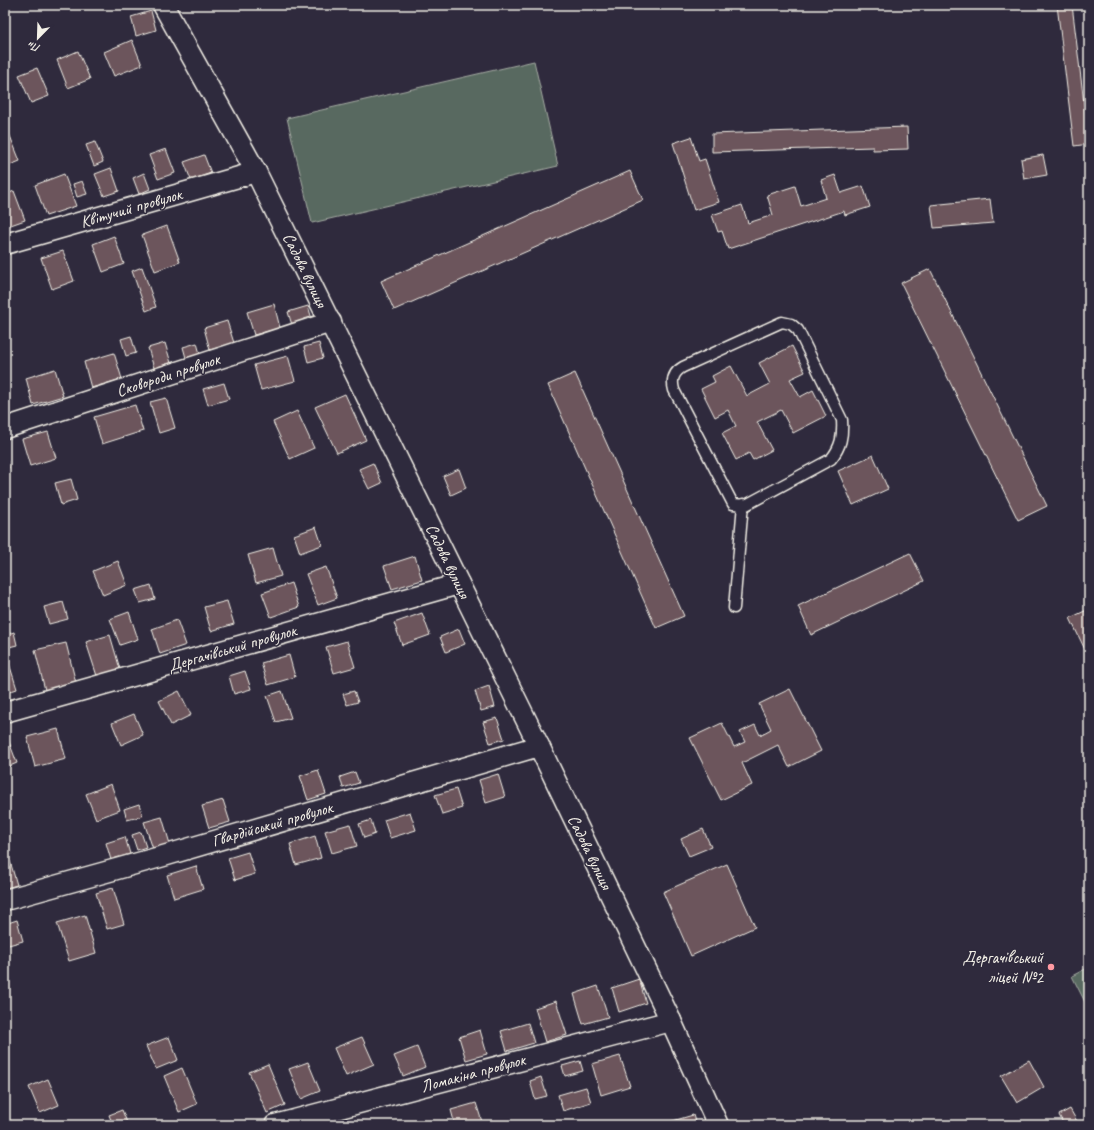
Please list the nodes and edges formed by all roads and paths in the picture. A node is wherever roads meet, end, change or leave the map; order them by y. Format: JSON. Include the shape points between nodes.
{"nodes":[{"id":1,"x":163,"y":5,"type":"edge"},
{"id":2,"x":256,"y":172,"type":"junction"},
{"id":3,"x":5,"y":244,"type":"edge"},
{"id":4,"x":331,"y":322,"type":"junction"},
{"id":5,"x":5,"y":428,"type":"edge"},
{"id":6,"x":742,"y":504,"type":"junction"},
{"id":7,"x":459,"y":584,"type":"junction"},
{"id":8,"x":734,"y":608,"type":"dead end"},
{"id":9,"x":5,"y":712,"type":"edge"},
{"id":10,"x":539,"y":746,"type":"junction"},
{"id":11,"x":5,"y":900,"type":"edge"},
{"id":12,"x":671,"y":1021,"type":"junction"},
{"id":13,"x":275,"y":1125,"type":"edge"},
{"id":14,"x":718,"y":1125,"type":"edge"}],
"edges":[{"from":1,"to":2,"type":"street","name":"Садова вулиця"},
{"from":2,"to":3,"type":"street","name":"Квітучий провулок"},
{"from":2,"to":4,"type":"street","name":"Садова вулиця"},
{"from":4,"to":5,"type":"street","name":"Сковороди провулок"},
{"from":4,"to":7,"type":"street","name":"Садова вулиця"},
{"from":6,"to":6,"type":"lane","via":[[733,504],[674,390],[673,379],[684,367],[777,323],[786,322],[798,330],[842,420],[841,441],[831,459]]},
{"from":6,"to":8,"type":"lane"},
{"from":7,"to":9,"type":"street","name":"Дергачівський провулок"},
{"from":7,"to":10,"type":"street","name":"Садова вулиця"},
{"from":10,"to":11,"type":"street","name":"Гвардійський провулок"},
{"from":10,"to":12,"type":"street","name":"Садова вулиця"},
{"from":12,"to":13,"type":"street","name":"Ломакіна провулок"},
{"from":12,"to":14,"type":"street","name":"Садова вулиця"}]}
